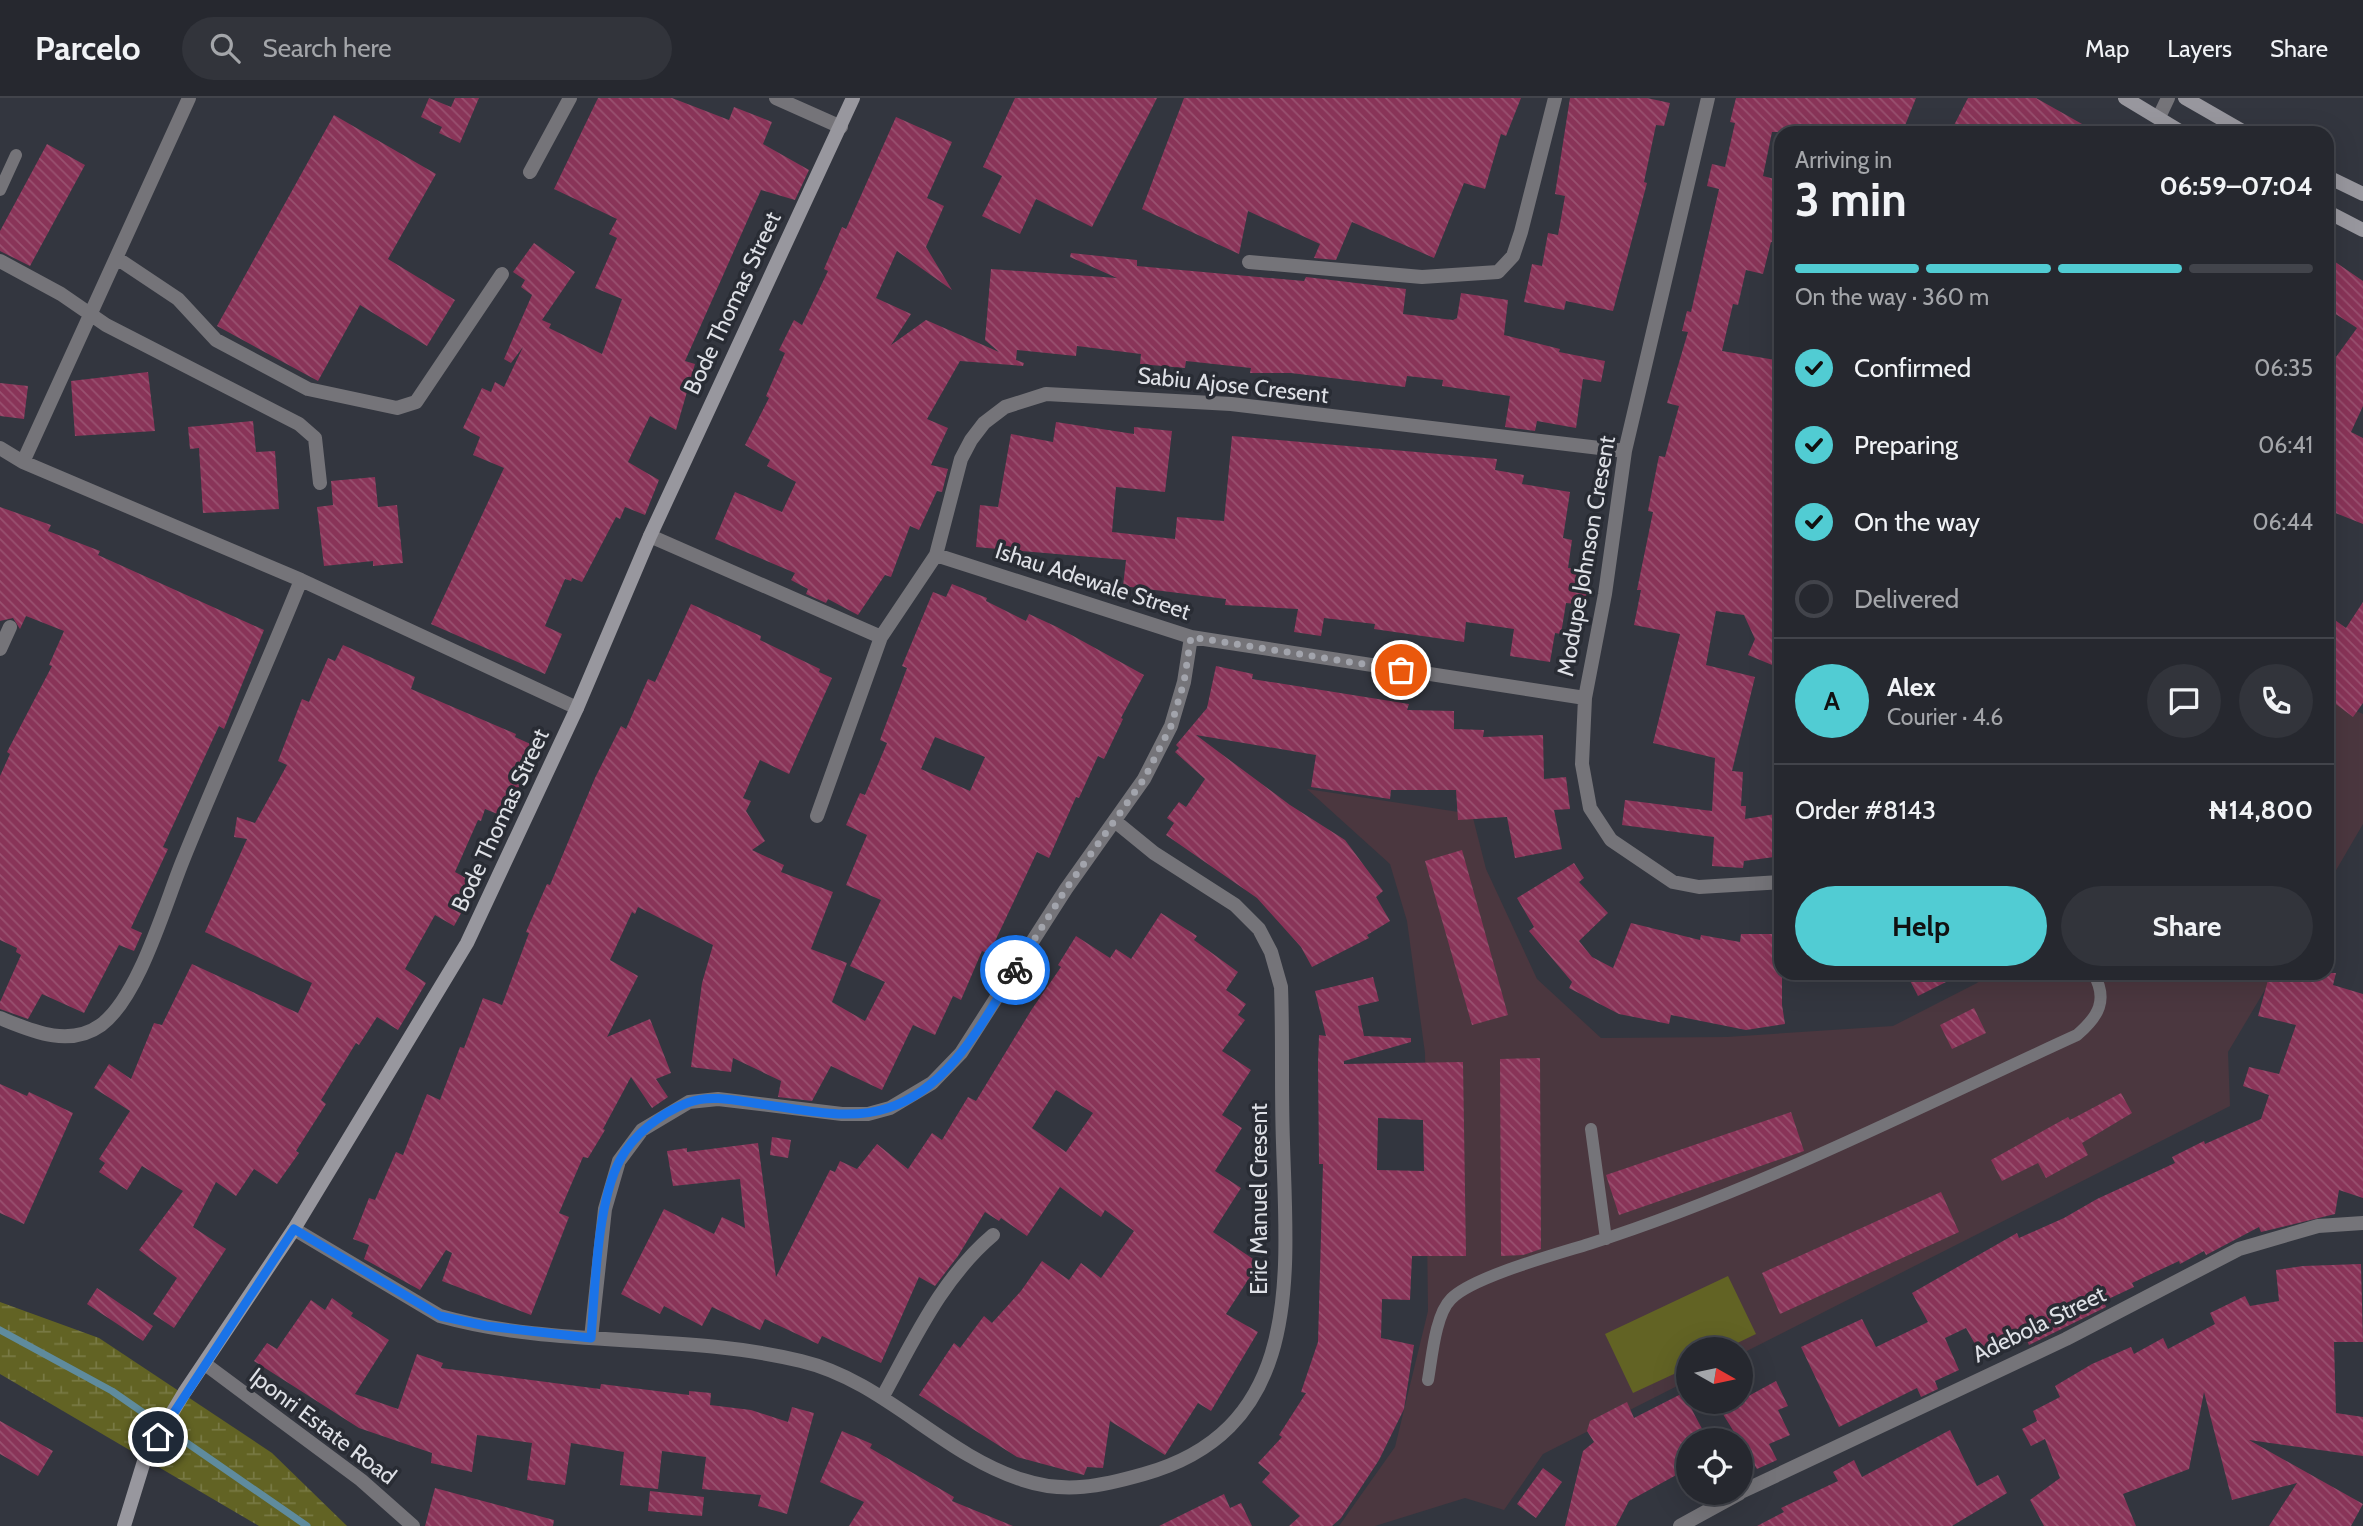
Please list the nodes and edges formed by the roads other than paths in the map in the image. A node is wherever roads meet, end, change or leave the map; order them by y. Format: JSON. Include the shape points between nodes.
{"nodes":[{"id":1,"x":189,"y":98,"type":"edge"},
{"id":2,"x":570,"y":98,"type":"edge"},
{"id":3,"x":776,"y":98,"type":"edge"},
{"id":4,"x":853,"y":98,"type":"edge"},
{"id":5,"x":1555,"y":98,"type":"edge"},
{"id":6,"x":1708,"y":98,"type":"edge"},
{"id":7,"x":2125,"y":98,"type":"edge"},
{"id":8,"x":2168,"y":98,"type":"edge"},
{"id":9,"x":2185,"y":98,"type":"edge"},
{"id":10,"x":2159,"y":117,"type":"junction"},
{"id":11,"x":2172,"y":126,"type":"edge"},
{"id":12,"x":2234,"y":126,"type":"edge"},
{"id":13,"x":841,"y":127,"type":"junction"},
{"id":14,"x":16,"y":155,"type":"dead end"},
{"id":15,"x":530,"y":172,"type":"dead end"},
{"id":16,"x":2334,"y":180,"type":"edge"},
{"id":17,"x":0,"y":190,"type":"edge"},
{"id":18,"x":2363,"y":194,"type":"edge"},
{"id":19,"x":2334,"y":215,"type":"edge"},
{"id":20,"x":2363,"y":230,"type":"edge"},
{"id":21,"x":118,"y":259,"type":"junction"},
{"id":22,"x":0,"y":261,"type":"edge"},
{"id":23,"x":1249,"y":262,"type":"dead end"},
{"id":24,"x":502,"y":274,"type":"dead end"},
{"id":25,"x":92,"y":316,"type":"junction"},
{"id":26,"x":0,"y":448,"type":"edge"},
{"id":27,"x":1625,"y":451,"type":"junction"},
{"id":28,"x":23,"y":462,"type":"junction"},
{"id":29,"x":320,"y":483,"type":"dead end"},
{"id":30,"x":650,"y":536,"type":"junction"},
{"id":31,"x":936,"y":555,"type":"junction"},
{"id":32,"x":301,"y":580,"type":"junction"},
{"id":33,"x":10,"y":627,"type":"dead end"},
{"id":34,"x":881,"y":637,"type":"junction"},
{"id":35,"x":1191,"y":637,"type":"junction"},
{"id":36,"x":0,"y":649,"type":"edge"},
{"id":37,"x":1585,"y":698,"type":"junction"},
{"id":38,"x":577,"y":708,"type":"junction"},
{"id":39,"x":817,"y":816,"type":"dead end"},
{"id":40,"x":1116,"y":822,"type":"junction"},
{"id":41,"x":1774,"y":882,"type":"edge"},
{"id":42,"x":2096,"y":980,"type":"edge"},
{"id":43,"x":0,"y":1018,"type":"edge"},
{"id":44,"x":1591,"y":1129,"type":"dead end"},
{"id":45,"x":2363,"y":1223,"type":"edge"},
{"id":46,"x":294,"y":1229,"type":"junction"},
{"id":47,"x":993,"y":1235,"type":"dead end"},
{"id":48,"x":1606,"y":1239,"type":"junction"},
{"id":49,"x":591,"y":1338,"type":"junction"},
{"id":50,"x":205,"y":1364,"type":"junction"},
{"id":51,"x":1428,"y":1380,"type":"dead end"},
{"id":52,"x":883,"y":1396,"type":"junction"},
{"id":53,"x":1753,"y":1486,"type":"edge"},
{"id":54,"x":1717,"y":1505,"type":"edge"},
{"id":55,"x":124,"y":1526,"type":"edge"},
{"id":56,"x":413,"y":1526,"type":"edge"},
{"id":57,"x":1681,"y":1526,"type":"edge"}],
"edges":[{"from":1,"to":21,"type":"street"},
{"from":2,"to":15,"type":"street"},
{"from":3,"to":13,"type":"street"},
{"from":4,"to":13,"type":"main road","name":"Bode Thomas Street"},
{"from":5,"to":23,"type":"street","via":[[1521,232],[1513,256],[1498,272],[1422,277]]},
{"from":6,"to":27,"type":"street","name":"Modupe Johnson Cresent"},
{"from":7,"to":10,"type":"main road"},
{"from":8,"to":10,"type":"street"},
{"from":9,"to":12,"type":"main road"},
{"from":10,"to":11,"type":"main road"},
{"from":13,"to":30,"type":"main road","name":"Bode Thomas Street"},
{"from":14,"to":17,"type":"lane"},
{"from":16,"to":18,"type":"main road"},
{"from":19,"to":20,"type":"main road"},
{"from":21,"to":24,"type":"street","via":[[178,299],[216,340],[308,389],[397,408],[416,402]]},
{"from":21,"to":25,"type":"street"},
{"from":22,"to":25,"type":"street"},
{"from":25,"to":28,"type":"street"},
{"from":25,"to":29,"type":"street","via":[[299,424],[315,438]]},
{"from":26,"to":28,"type":"street"},
{"from":27,"to":31,"type":"street","name":"Sabiu Ajose Cresent","via":[[1231,404],[1046,394],[1005,407],[971,440],[961,458]]},
{"from":27,"to":37,"type":"street","name":"Modupe Johnson Cresent"},
{"from":28,"to":32,"type":"street"},
{"from":30,"to":34,"type":"street"},
{"from":30,"to":38,"type":"main road","name":"Bode Thomas Street"},
{"from":31,"to":34,"type":"street"},
{"from":31,"to":35,"type":"street","name":"Ishau Adewale Street"},
{"from":32,"to":38,"type":"street"},
{"from":32,"to":43,"type":"street","via":[[161,918],[117,1010],[99,1027],[72,1037],[41,1034]]},
{"from":33,"to":36,"type":"street"},
{"from":34,"to":39,"type":"street"},
{"from":35,"to":37,"type":"street","name":"Ishau Adewale Street"},
{"from":35,"to":40,"type":"street","via":[[1171,726]]},
{"from":37,"to":41,"type":"street","name":"Modupe Johnson Cresent","via":[[1582,764],[1590,808],[1611,840],[1672,882],[1699,887]]},
{"from":38,"to":46,"type":"main road","name":"Bode Thomas Street","via":[[467,943]]},
{"from":40,"to":49,"type":"street","via":[[1066,889],[961,1053],[912,1097],[867,1114],[718,1099],[689,1102],[642,1130],[619,1161],[605,1209]]},
{"from":40,"to":52,"type":"street","name":"Eric Manuel Cresent","via":[[1154,853],[1235,905],[1259,929],[1281,987],[1284,1290],[1276,1341],[1261,1386],[1235,1422],[1194,1454],[1171,1466],[1075,1489],[1019,1479],[983,1462],[899,1411]]},
{"from":42,"to":48,"type":"lane","via":[[2103,998],[2096,1019],[2077,1035],[1833,1150]]},
{"from":44,"to":48,"type":"lane"},
{"from":45,"to":53,"type":"street","name":"Adebola Street","via":[[2318,1226],[2239,1249],[2066,1339]]},
{"from":46,"to":49,"type":"street","name":"Eric Manuel Cresent","via":[[440,1316]]},
{"from":46,"to":50,"type":"main road","name":"Bode Thomas Street"},
{"from":47,"to":52,"type":"street","via":[[971,1254],[935,1300]]},
{"from":48,"to":51,"type":"lane","via":[[1512,1268],[1451,1299],[1438,1326]]},
{"from":49,"to":52,"type":"street","name":"Eric Manuel Cresent","via":[[741,1350],[803,1361]]},
{"from":50,"to":55,"type":"main road","name":"Bode Thomas Street","via":[[145,1458]]},
{"from":50,"to":56,"type":"street","name":"Iponri Estate Road","via":[[361,1480]]},
{"from":54,"to":57,"type":"street","name":"Adebola Street"}]}
